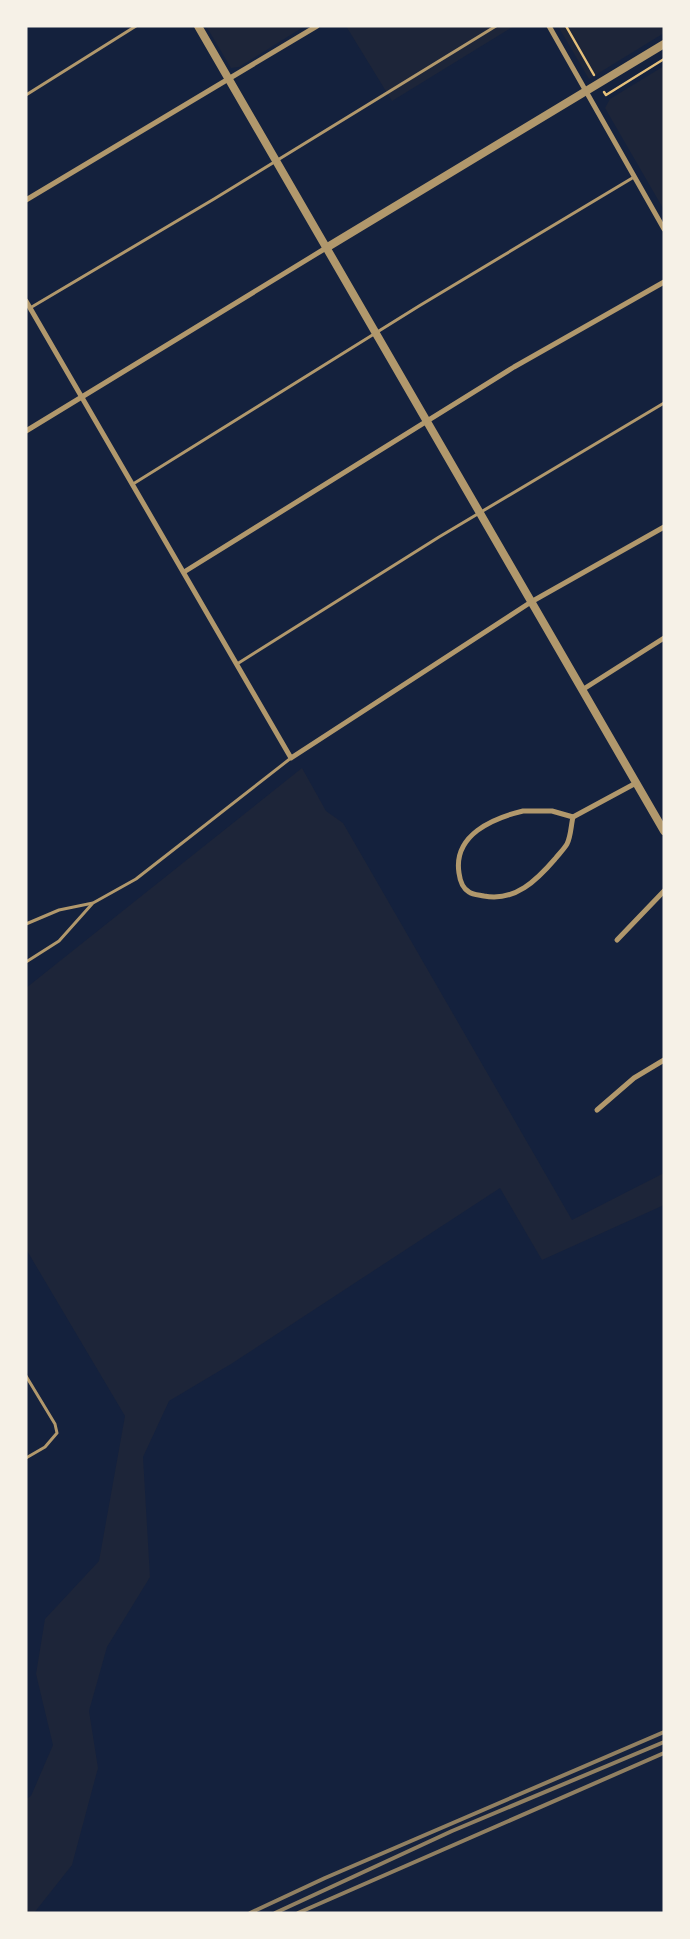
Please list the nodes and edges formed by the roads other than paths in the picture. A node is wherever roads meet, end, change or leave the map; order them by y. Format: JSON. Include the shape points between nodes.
{"nodes":[{"id":1,"x":136,"y":26,"type":"edge"},
{"id":2,"x":198,"y":26,"type":"edge"},
{"id":3,"x":317,"y":26,"type":"edge"},
{"id":4,"x":496,"y":26,"type":"edge"},
{"id":5,"x":549,"y":26,"type":"edge"},
{"id":6,"x":664,"y":44,"type":"edge"},
{"id":7,"x":229,"y":80,"type":"junction"},
{"id":8,"x":585,"y":92,"type":"junction"},
{"id":9,"x":26,"y":95,"type":"edge"},
{"id":10,"x":276,"y":161,"type":"junction"},
{"id":11,"x":634,"y":177,"type":"junction"},
{"id":12,"x":26,"y":200,"type":"edge"},
{"id":13,"x":664,"y":229,"type":"edge"},
{"id":14,"x":326,"y":248,"type":"junction"},
{"id":15,"x":664,"y":282,"type":"edge"},
{"id":16,"x":26,"y":301,"type":"edge"},
{"id":17,"x":30,"y":308,"type":"junction"},
{"id":18,"x":375,"y":333,"type":"junction"},
{"id":19,"x":82,"y":396,"type":"junction"},
{"id":20,"x":664,"y":403,"type":"edge"},
{"id":21,"x":426,"y":422,"type":"junction"},
{"id":22,"x":26,"y":431,"type":"edge"},
{"id":23,"x":133,"y":484,"type":"junction"},
{"id":24,"x":479,"y":514,"type":"junction"},
{"id":25,"x":664,"y":527,"type":"edge"},
{"id":26,"x":184,"y":572,"type":"junction"},
{"id":27,"x":531,"y":602,"type":"junction"},
{"id":28,"x":664,"y":638,"type":"edge"},
{"id":29,"x":237,"y":664,"type":"junction"},
{"id":30,"x":582,"y":690,"type":"junction"},
{"id":31,"x":291,"y":758,"type":"junction"},
{"id":32,"x":636,"y":783,"type":"junction"},
{"id":33,"x":573,"y":817,"type":"junction"},
{"id":34,"x":664,"y":831,"type":"edge"},
{"id":35,"x":664,"y":891,"type":"edge"},
{"id":36,"x":92,"y":903,"type":"junction"},
{"id":37,"x":26,"y":924,"type":"edge"},
{"id":38,"x":617,"y":940,"type":"dead end"},
{"id":39,"x":26,"y":962,"type":"edge"},
{"id":40,"x":664,"y":1060,"type":"edge"},
{"id":41,"x":597,"y":1110,"type":"dead end"},
{"id":42,"x":26,"y":1376,"type":"edge"},
{"id":43,"x":26,"y":1458,"type":"edge"}],
"edges":[{"from":1,"to":9,"type":"lane"},
{"from":2,"to":7,"type":"street"},
{"from":3,"to":7,"type":"street"},
{"from":4,"to":10,"type":"lane"},
{"from":5,"to":8,"type":"street"},
{"from":6,"to":8,"type":"street"},
{"from":7,"to":10,"type":"street"},
{"from":7,"to":12,"type":"street"},
{"from":8,"to":11,"type":"street"},
{"from":8,"to":14,"type":"street"},
{"from":10,"to":14,"type":"street"},
{"from":10,"to":17,"type":"lane"},
{"from":11,"to":13,"type":"street"},
{"from":11,"to":18,"type":"lane"},
{"from":14,"to":18,"type":"street"},
{"from":14,"to":19,"type":"street"},
{"from":15,"to":21,"type":"street","via":[[514,367]]},
{"from":16,"to":17,"type":"street"},
{"from":17,"to":19,"type":"street"},
{"from":18,"to":21,"type":"street"},
{"from":18,"to":23,"type":"lane"},
{"from":19,"to":22,"type":"street"},
{"from":19,"to":23,"type":"street"},
{"from":20,"to":24,"type":"lane"},
{"from":21,"to":24,"type":"street"},
{"from":21,"to":26,"type":"street"},
{"from":23,"to":26,"type":"street"},
{"from":24,"to":27,"type":"street"},
{"from":24,"to":29,"type":"lane"},
{"from":25,"to":27,"type":"street"},
{"from":26,"to":29,"type":"street"},
{"from":27,"to":30,"type":"street"},
{"from":27,"to":31,"type":"street"},
{"from":28,"to":30,"type":"street"},
{"from":29,"to":31,"type":"street"},
{"from":30,"to":32,"type":"street"},
{"from":31,"to":36,"type":"lane","via":[[136,879]]},
{"from":32,"to":33,"type":"street"},
{"from":32,"to":34,"type":"street"},
{"from":33,"to":33,"type":"street","via":[[552,812],[523,812],[486,824],[473,833],[460,854],[460,884],[469,892],[490,897],[511,895],[527,887],[567,844]]},
{"from":35,"to":38,"type":"street"},
{"from":36,"to":37,"type":"lane","via":[[58,910]]},
{"from":36,"to":39,"type":"lane","via":[[59,941]]},
{"from":40,"to":41,"type":"street","via":[[634,1078]]},
{"from":42,"to":43,"type":"lane","via":[[55,1424],[57,1433],[45,1446]]}]}
